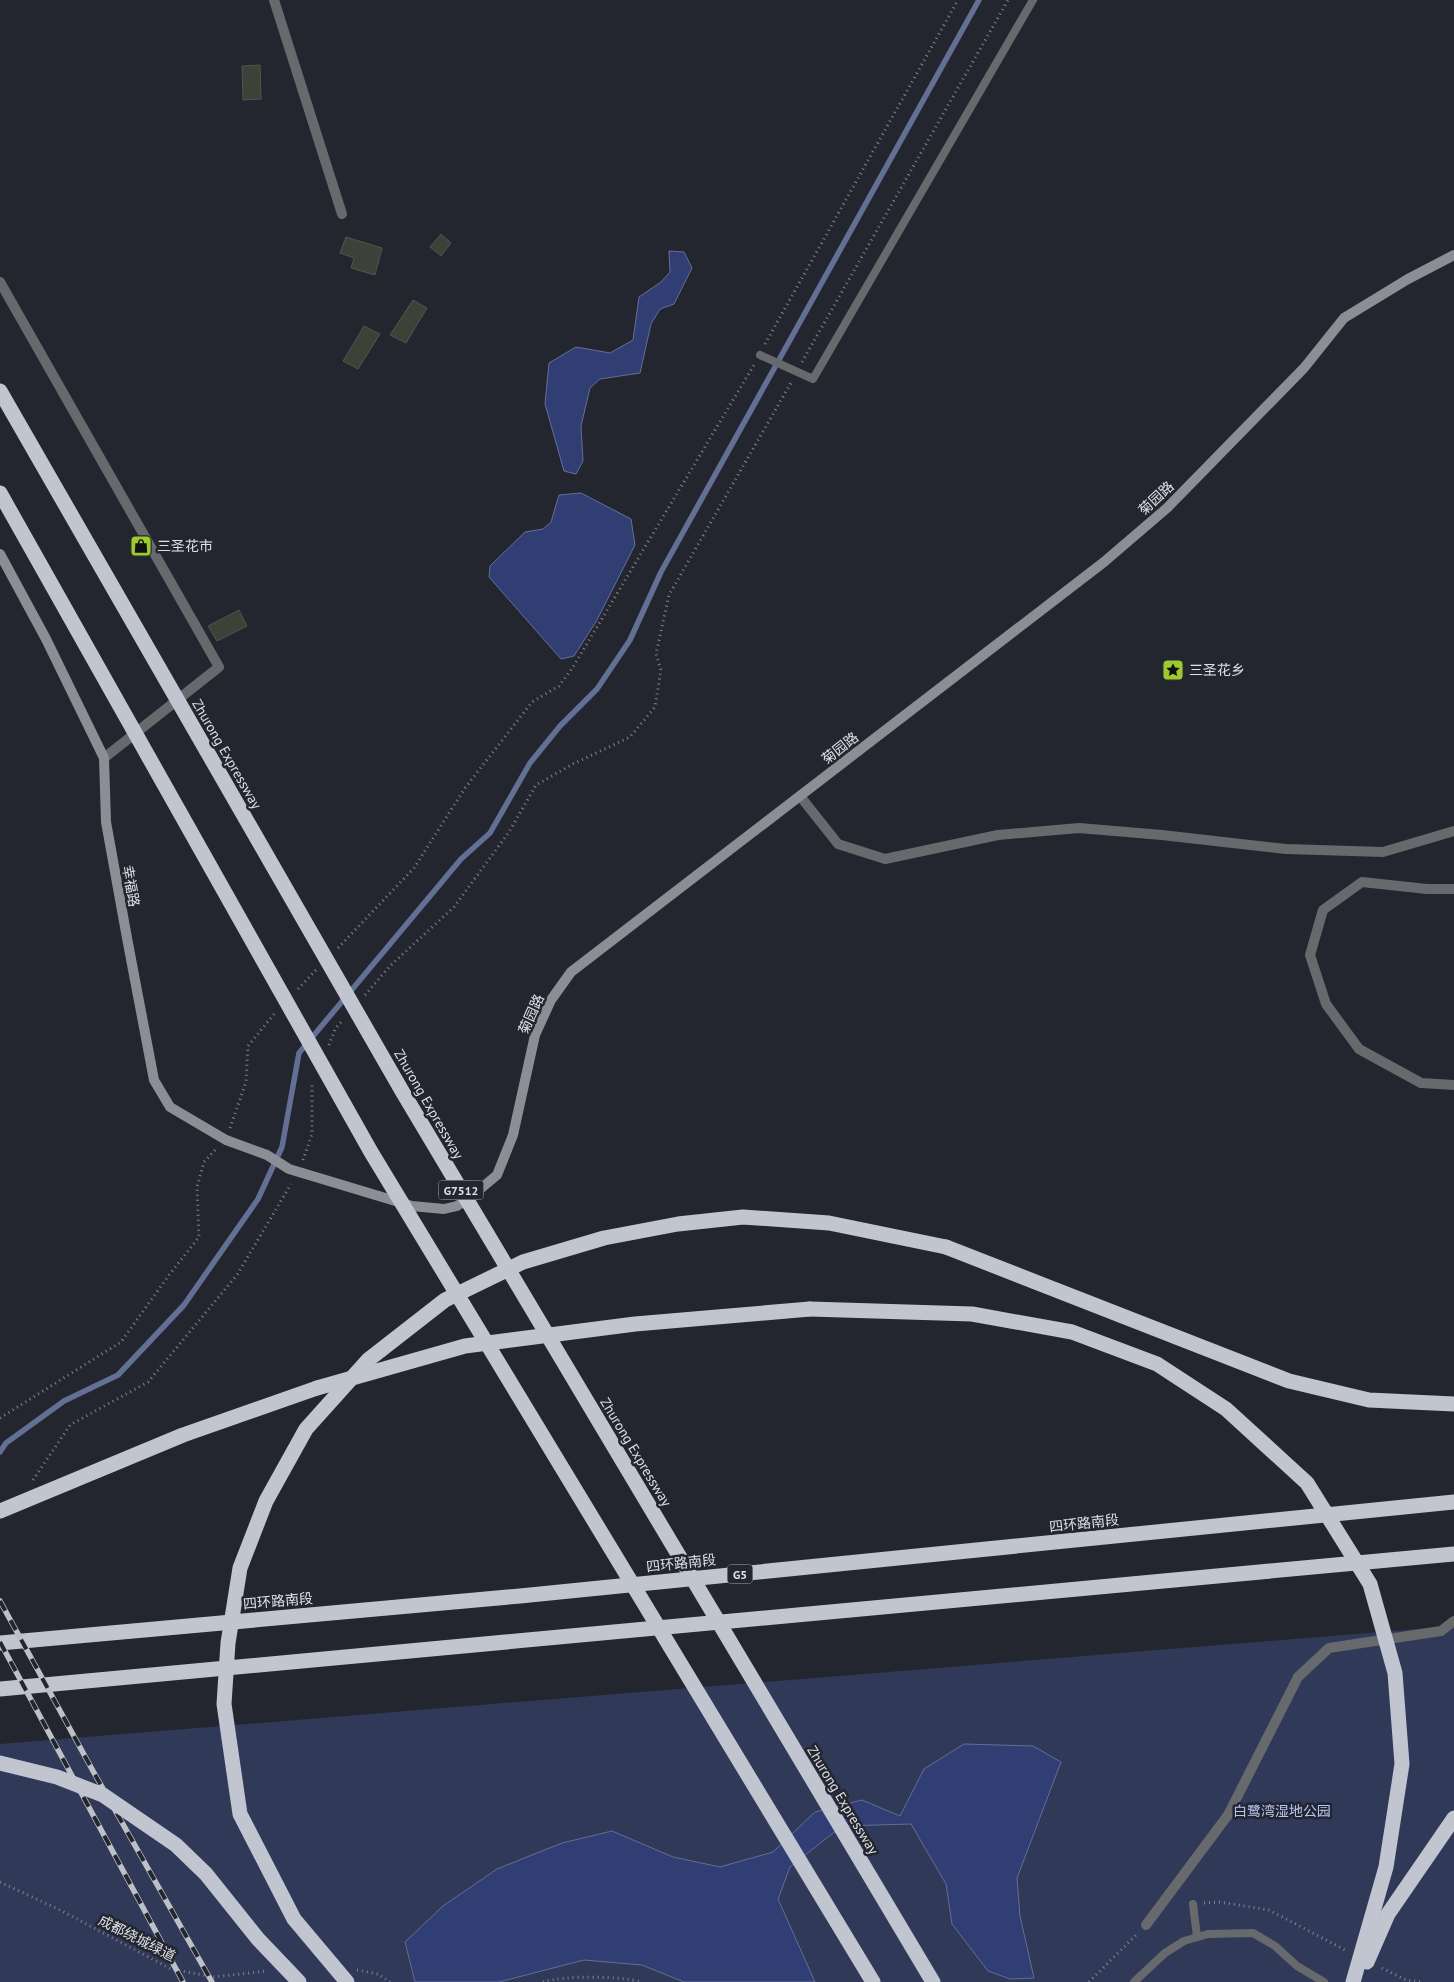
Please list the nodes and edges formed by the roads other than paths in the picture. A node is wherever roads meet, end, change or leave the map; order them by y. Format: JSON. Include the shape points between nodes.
{"nodes":[{"id":1,"x":274,"y":0,"type":"edge"},
{"id":2,"x":1033,"y":0,"type":"edge"},
{"id":3,"x":342,"y":214,"type":"dead end"},
{"id":4,"x":1454,"y":255,"type":"edge"},
{"id":5,"x":0,"y":282,"type":"edge"},
{"id":6,"x":760,"y":354,"type":"road end"},
{"id":7,"x":0,"y":391,"type":"edge"},
{"id":8,"x":0,"y":493,"type":"edge"},
{"id":9,"x":0,"y":554,"type":"edge"},
{"id":10,"x":104,"y":758,"type":"junction"},
{"id":11,"x":800,"y":796,"type":"junction"},
{"id":12,"x":1454,"y":831,"type":"edge"},
{"id":13,"x":1454,"y":889,"type":"edge"},
{"id":14,"x":1454,"y":1085,"type":"edge"},
{"id":15,"x":294,"y":1170,"type":"joint"},
{"id":16,"x":1454,"y":1404,"type":"edge"},
{"id":17,"x":1454,"y":1502,"type":"edge"},
{"id":18,"x":0,"y":1511,"type":"edge"},
{"id":19,"x":1454,"y":1554,"type":"edge"},
{"id":20,"x":1454,"y":1621,"type":"edge"},
{"id":21,"x":0,"y":1643,"type":"edge"},
{"id":22,"x":0,"y":1689,"type":"edge"},
{"id":23,"x":0,"y":1763,"type":"edge"},
{"id":24,"x":1454,"y":1818,"type":"edge"},
{"id":25,"x":1193,"y":1904,"type":"dead end"},
{"id":26,"x":1146,"y":1925,"type":"dead end"},
{"id":27,"x":1197,"y":1937,"type":"junction"},
{"id":28,"x":350,"y":1976,"type":"edge"},
{"id":29,"x":299,"y":1982,"type":"edge"},
{"id":30,"x":873,"y":1982,"type":"edge"},
{"id":31,"x":933,"y":1982,"type":"edge"},
{"id":32,"x":1134,"y":1982,"type":"edge"},
{"id":33,"x":1324,"y":1982,"type":"edge"},
{"id":34,"x":1353,"y":1982,"type":"edge"},
{"id":35,"x":1358,"y":1982,"type":"edge"}],
"edges":[{"from":1,"to":3,"type":"street"},
{"from":2,"to":6,"type":"lane","via":[[813,379]]},
{"from":4,"to":11,"type":"street","name":"菊园路","via":[[1344,318],[1304,368],[1168,508],[1104,562]]},
{"from":5,"to":10,"type":"street","via":[[219,667]]},
{"from":7,"to":31,"type":"highway","name":"Zhurong Expressway","number":"G7512","bridge":true,"via":[[402,1091]]},
{"from":8,"to":30,"type":"highway","bridge":true,"via":[[371,1152]]},
{"from":9,"to":10,"type":"street","name":"幸福路"},
{"from":10,"to":15,"type":"street","name":"幸福路","via":[[106,822],[154,1080],[170,1107],[226,1140],[267,1155]]},
{"from":11,"to":12,"type":"street","via":[[838,844],[885,858],[998,835],[1079,828],[1286,849],[1383,852]]},
{"from":11,"to":15,"type":"street","name":"菊园路","via":[[570,972],[551,1000],[535,1035],[513,1135],[497,1175],[474,1195],[457,1206],[444,1209],[412,1206]]},
{"from":13,"to":14,"type":"street","via":[[1362,882],[1323,910],[1310,955],[1326,1004],[1359,1049],[1421,1083]]},
{"from":16,"to":28,"type":"highway","bridge":true,"via":[[1369,1400],[1289,1381],[946,1247],[830,1223],[743,1217],[678,1224],[622,1235],[523,1262],[445,1300],[368,1360],[306,1429],[266,1501],[240,1568],[228,1643],[224,1704],[240,1814],[294,1919]]},
{"from":17,"to":21,"type":"highway","name":"四环路南段","number":"G5","via":[[520,1596]]},
{"from":18,"to":34,"type":"highway","bridge":true,"via":[[183,1435],[317,1388],[465,1346],[635,1324],[810,1309],[972,1314],[1072,1332],[1157,1364],[1226,1409],[1307,1482],[1370,1584],[1395,1673],[1402,1764],[1386,1867]]},
{"from":19,"to":22,"type":"highway"},
{"from":20,"to":26,"type":"street","via":[[1441,1631],[1329,1648],[1298,1676],[1228,1814]]},
{"from":23,"to":29,"type":"highway","bridge":true,"via":[[57,1777],[103,1795],[176,1845],[206,1874],[258,1939]]},
{"from":24,"to":35,"type":"highway","bridge":true,"via":[[1388,1914]]},
{"from":25,"to":27,"type":"lane"},
{"from":27,"to":32,"type":"lane","via":[[1165,1953]]},
{"from":27,"to":33,"type":"lane","via":[[1253,1933]]}]}
